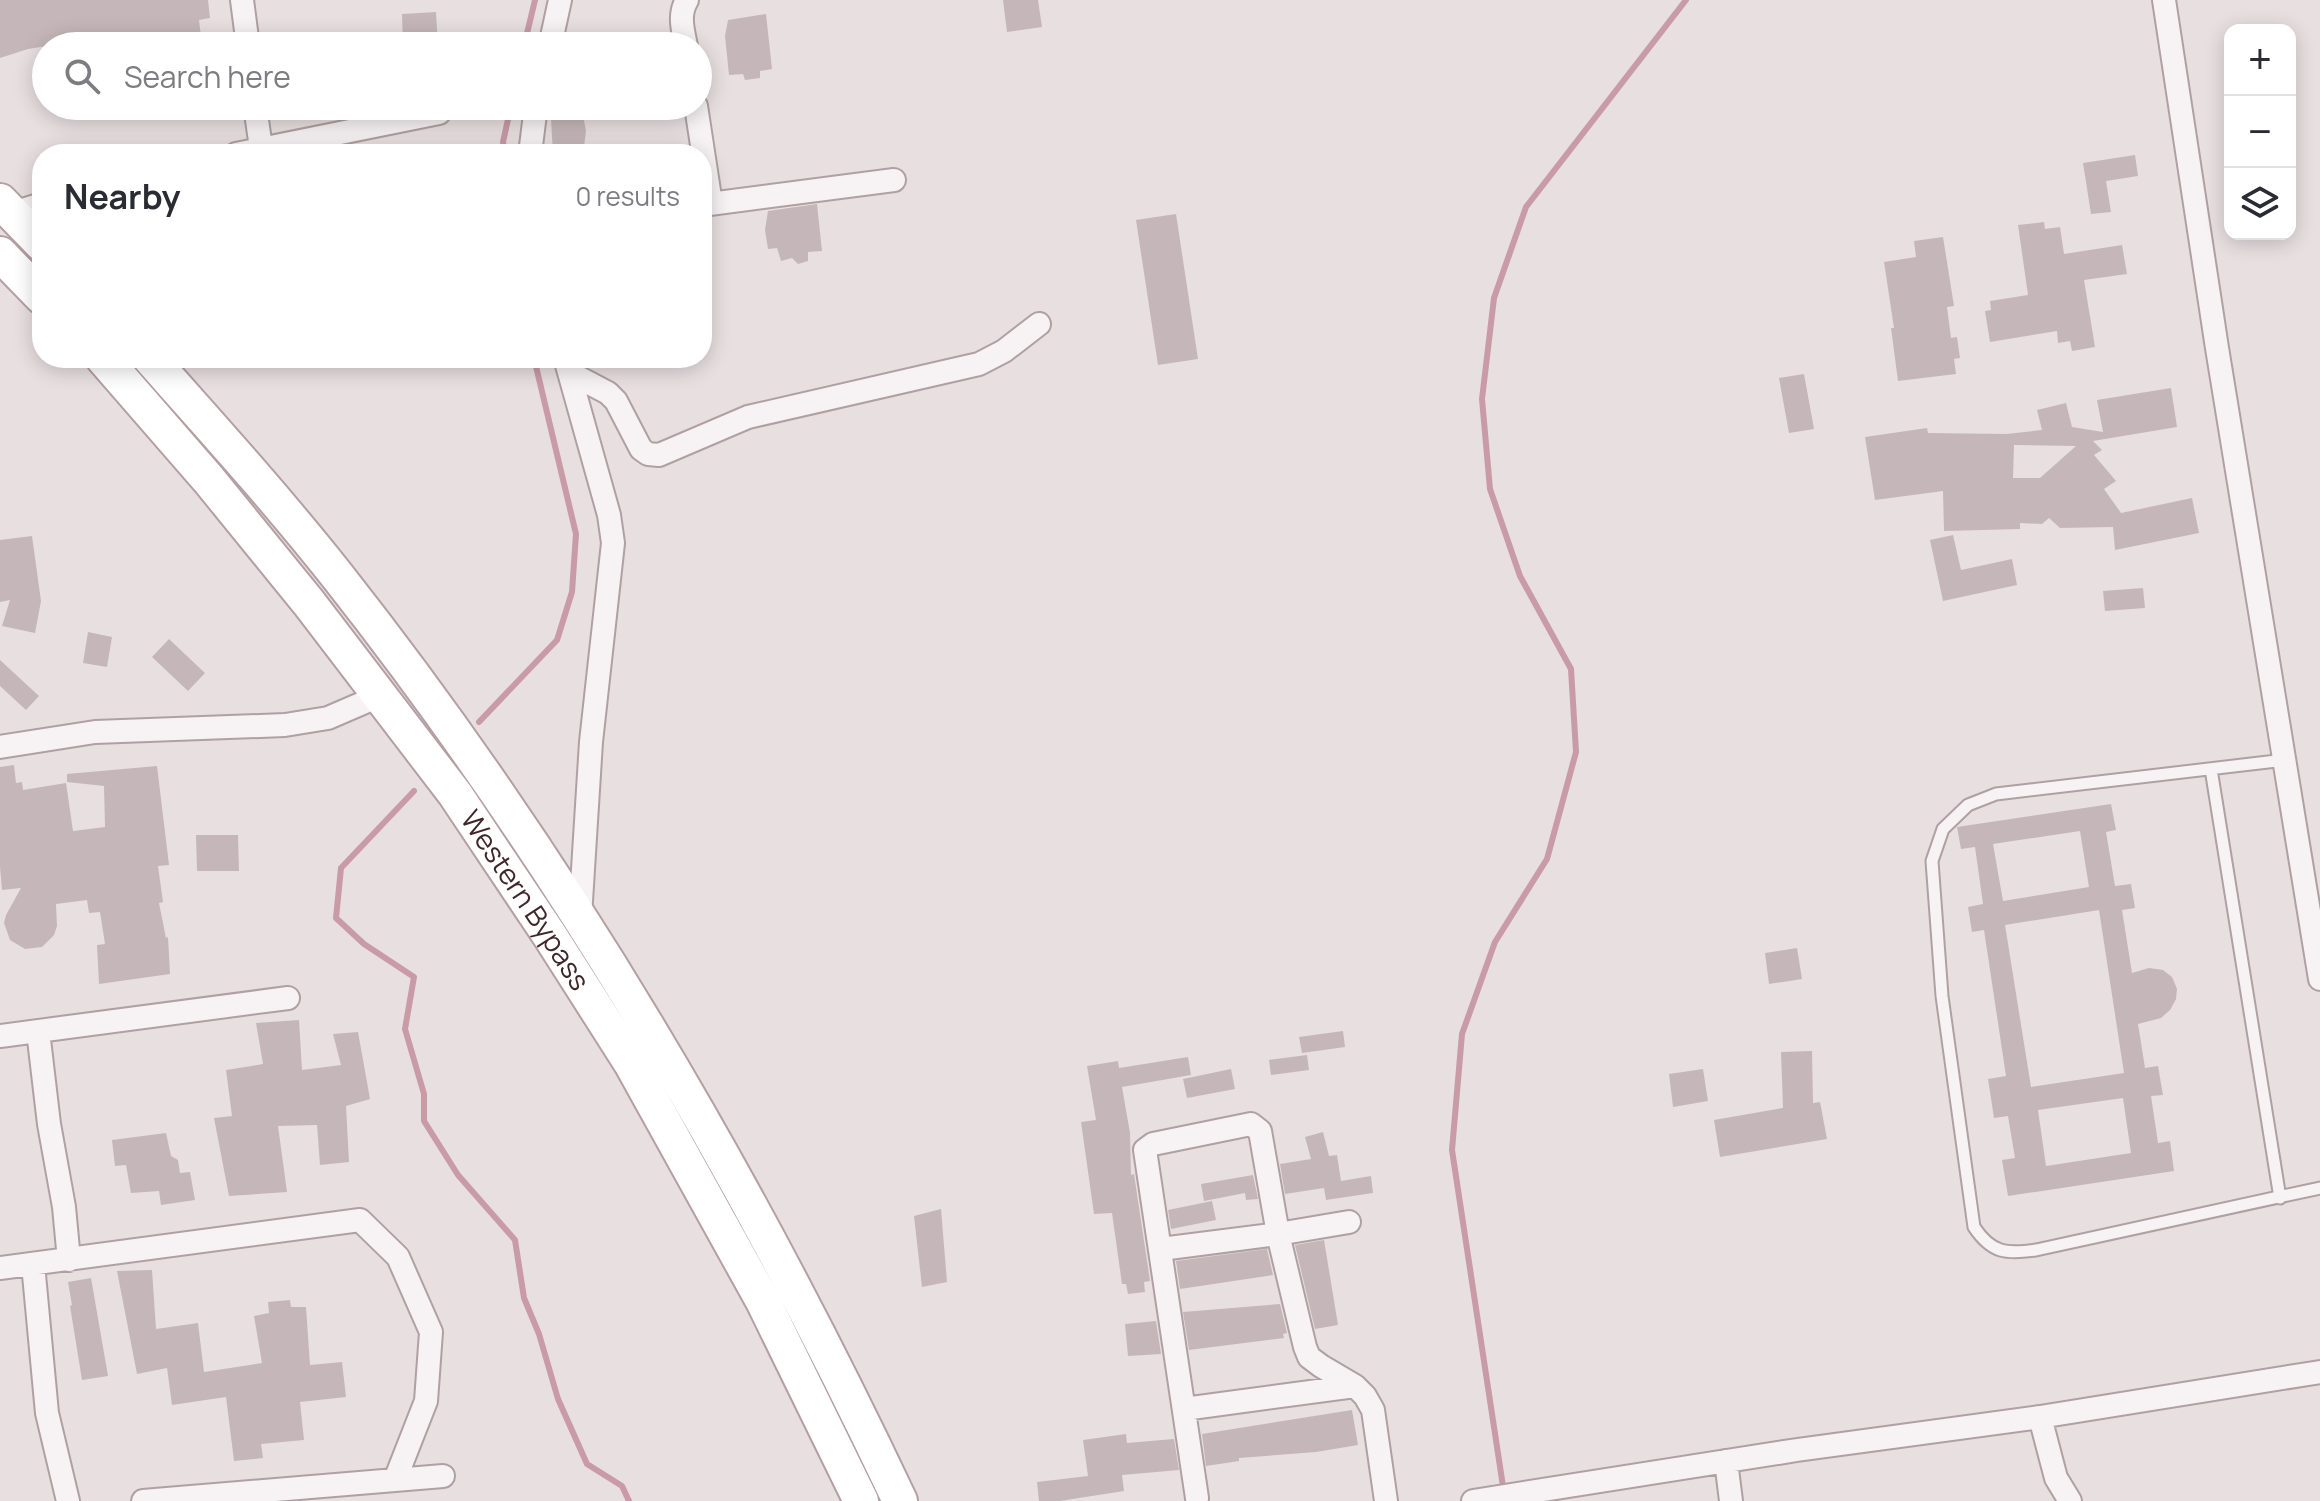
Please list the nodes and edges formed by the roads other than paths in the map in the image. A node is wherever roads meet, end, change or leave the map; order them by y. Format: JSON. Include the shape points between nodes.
{"nodes":[{"id":1,"x":242,"y":0,"type":"edge"},
{"id":2,"x":560,"y":0,"type":"edge"},
{"id":3,"x":687,"y":0,"type":"edge"},
{"id":4,"x":2164,"y":0,"type":"edge"},
{"id":5,"x":246,"y":32,"type":"edge"},
{"id":6,"x":553,"y":32,"type":"edge"},
{"id":7,"x":684,"y":32,"type":"edge"},
{"id":8,"x":257,"y":120,"type":"edge"},
{"id":9,"x":403,"y":120,"type":"edge"},
{"id":10,"x":534,"y":120,"type":"edge"},
{"id":11,"x":698,"y":120,"type":"edge"},
{"id":12,"x":260,"y":144,"type":"edge"},
{"id":13,"x":281,"y":144,"type":"edge"},
{"id":14,"x":531,"y":144,"type":"edge"},
{"id":15,"x":700,"y":144,"type":"edge"},
{"id":16,"x":894,"y":180,"type":"dead end"},
{"id":17,"x":712,"y":203,"type":"edge"},
{"id":18,"x":18,"y":206,"type":"edge"},
{"id":19,"x":32,"y":228,"type":"edge"},
{"id":20,"x":0,"y":254,"type":"edge"},
{"id":21,"x":32,"y":287,"type":"edge"},
{"id":22,"x":1039,"y":324,"type":"dead end"},
{"id":23,"x":112,"y":368,"type":"edge"},
{"id":24,"x":159,"y":368,"type":"edge"},
{"id":25,"x":568,"y":368,"type":"edge"},
{"id":26,"x":570,"y":368,"type":"edge"},
{"id":27,"x":379,"y":696,"type":"junction"},
{"id":28,"x":0,"y":747,"type":"edge"},
{"id":29,"x":2285,"y":760,"type":"junction"},
{"id":30,"x":2211,"y":769,"type":"junction"},
{"id":31,"x":580,"y":919,"type":"junction"},
{"id":32,"x":2320,"y":979,"type":"edge"},
{"id":33,"x":288,"y":998,"type":"dead end"},
{"id":34,"x":38,"y":1031,"type":"junction"},
{"id":35,"x":0,"y":1036,"type":"edge"},
{"id":36,"x":2320,"y":1188,"type":"edge"},
{"id":37,"x":2280,"y":1198,"type":"junction"},
{"id":38,"x":1349,"y":1222,"type":"dead end"},
{"id":39,"x":1278,"y":1234,"type":"junction"},
{"id":40,"x":1161,"y":1249,"type":"junction"},
{"id":41,"x":69,"y":1260,"type":"junction"},
{"id":42,"x":33,"y":1264,"type":"junction"},
{"id":43,"x":0,"y":1268,"type":"edge"},
{"id":44,"x":2320,"y":1372,"type":"edge"},
{"id":45,"x":1355,"y":1386,"type":"junction"},
{"id":46,"x":1184,"y":1409,"type":"junction"},
{"id":47,"x":2040,"y":1417,"type":"junction"},
{"id":48,"x":1726,"y":1461,"type":"junction"},
{"id":49,"x":443,"y":1476,"type":"dead end"},
{"id":50,"x":395,"y":1480,"type":"junction"},
{"id":51,"x":1197,"y":1498,"type":"dead end"},
{"id":52,"x":202,"y":1499,"type":"edge"},
{"id":53,"x":68,"y":1501,"type":"edge"},
{"id":54,"x":143,"y":1501,"type":"edge"},
{"id":55,"x":861,"y":1501,"type":"edge"},
{"id":56,"x":900,"y":1501,"type":"edge"},
{"id":57,"x":1386,"y":1501,"type":"edge"},
{"id":58,"x":1473,"y":1501,"type":"edge"},
{"id":59,"x":1731,"y":1501,"type":"edge"},
{"id":60,"x":2070,"y":1501,"type":"edge"}],
"edges":[{"from":1,"to":5,"type":"street"},
{"from":2,"to":6,"type":"street"},
{"from":3,"to":7,"type":"street","via":[[682,8]]},
{"from":4,"to":29,"type":"street"},
{"from":8,"to":12,"type":"street"},
{"from":9,"to":13,"type":"street"},
{"from":10,"to":14,"type":"street"},
{"from":11,"to":15,"type":"street"},
{"from":16,"to":17,"type":"street"},
{"from":18,"to":19,"type":"main road"},
{"from":20,"to":21,"type":"main road"},
{"from":22,"to":26,"type":"street","via":[[979,364],[748,417],[659,455],[641,449],[608,393]]},
{"from":23,"to":27,"type":"main road","name":"Western Bypass","via":[[209,480]]},
{"from":24,"to":31,"type":"main road","name":"Western Bypass","via":[[338,577],[479,767]]},
{"from":25,"to":31,"type":"street","via":[[613,543],[591,742]]},
{"from":27,"to":28,"type":"street","via":[[328,718],[285,725],[95,732]]},
{"from":27,"to":55,"type":"main road","name":"Western Bypass","via":[[455,794],[631,1063],[763,1301]]},
{"from":29,"to":30,"type":"lane"},
{"from":29,"to":32,"type":"street"},
{"from":30,"to":37,"type":"lane"},
{"from":30,"to":37,"type":"lane","via":[[1996,794],[1968,805],[1943,829],[1932,861],[1933,899],[1974,1227],[1996,1250],[2013,1253]]},
{"from":31,"to":56,"type":"main road","name":"Western Bypass","via":[[661,1047],[794,1285]]},
{"from":33,"to":34,"type":"street"},
{"from":34,"to":35,"type":"street"},
{"from":34,"to":41,"type":"street"},
{"from":36,"to":37,"type":"lane"},
{"from":38,"to":39,"type":"street"},
{"from":39,"to":40,"type":"street"},
{"from":39,"to":40,"type":"street","via":[[1260,1131],[1245,1124],[1145,1150]]},
{"from":39,"to":45,"type":"street","via":[[1309,1357]]},
{"from":40,"to":46,"type":"street"},
{"from":41,"to":42,"type":"street"},
{"from":41,"to":50,"type":"street","via":[[360,1220],[398,1257],[431,1332],[426,1401]]},
{"from":42,"to":43,"type":"street"},
{"from":42,"to":53,"type":"street","via":[[47,1413]]},
{"from":44,"to":47,"type":"street"},
{"from":45,"to":46,"type":"street"},
{"from":45,"to":57,"type":"street","via":[[1373,1410]]},
{"from":46,"to":51,"type":"street"},
{"from":47,"to":48,"type":"street"},
{"from":47,"to":60,"type":"street","via":[[2056,1478]]},
{"from":48,"to":58,"type":"street"},
{"from":48,"to":59,"type":"street"},
{"from":49,"to":50,"type":"street"},
{"from":50,"to":52,"type":"street"},
{"from":52,"to":54,"type":"street"}]}
